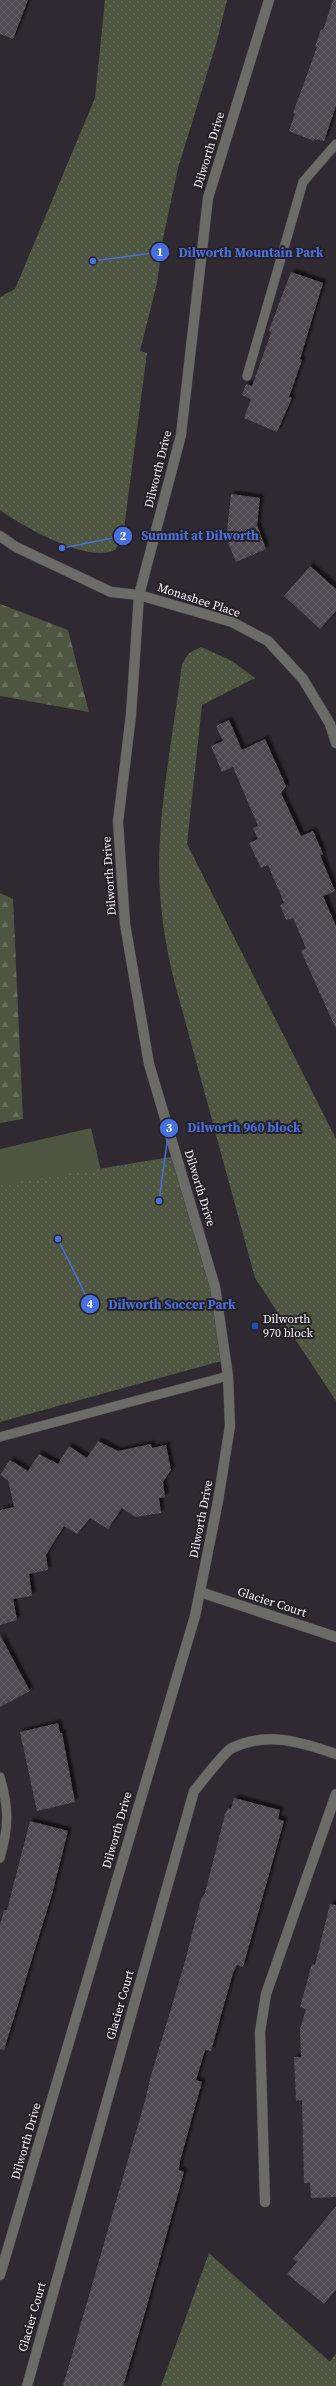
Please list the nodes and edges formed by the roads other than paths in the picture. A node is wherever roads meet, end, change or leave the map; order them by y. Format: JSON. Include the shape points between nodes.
{"nodes":[{"id":1,"x":269,"y":0,"type":"edge"},
{"id":2,"x":336,"y":144,"type":"edge"},
{"id":3,"x":247,"y":376,"type":"dead end"},
{"id":4,"x":0,"y":536,"type":"edge"},
{"id":5,"x":139,"y":595,"type":"junction"},
{"id":6,"x":336,"y":743,"type":"edge"},
{"id":7,"x":228,"y":1376,"type":"junction"},
{"id":8,"x":0,"y":1437,"type":"edge"},
{"id":9,"x":200,"y":1592,"type":"junction"},
{"id":10,"x":336,"y":1637,"type":"edge"},
{"id":11,"x":336,"y":1754,"type":"edge"},
{"id":12,"x":0,"y":1777,"type":"edge"},
{"id":13,"x":336,"y":1794,"type":"edge"},
{"id":14,"x":0,"y":1858,"type":"edge"},
{"id":15,"x":264,"y":2202,"type":"dead end"},
{"id":16,"x":0,"y":2275,"type":"edge"},
{"id":17,"x":27,"y":2386,"type":"edge"}],
"edges":[{"from":1,"to":5,"type":"street","name":"Dilworth Drive","via":[[208,198],[181,435]]},
{"from":2,"to":3,"type":"lane","via":[[303,182]]},
{"from":4,"to":5,"type":"street","name":"Monashee Place","via":[[16,547],[111,592]]},
{"from":5,"to":6,"type":"street","name":"Monashee Place","via":[[232,622],[268,641],[303,679],[330,724]]},
{"from":5,"to":7,"type":"street","name":"Dilworth Drive","via":[[130,715],[118,822],[125,924],[149,1064],[215,1287]]},
{"from":7,"to":8,"type":"lane"},
{"from":7,"to":9,"type":"street","name":"Dilworth Drive","via":[[230,1426]]},
{"from":9,"to":10,"type":"street","name":"Glacier Court"},
{"from":9,"to":16,"type":"street","name":"Dilworth Drive"},
{"from":11,"to":17,"type":"street","name":"Glacier Court","via":[[309,1745],[272,1738],[231,1748],[194,1791]]},
{"from":12,"to":14,"type":"lane","via":[[7,1802],[7,1833]]},
{"from":13,"to":15,"type":"street","via":[[266,1994],[260,2032]]}]}
